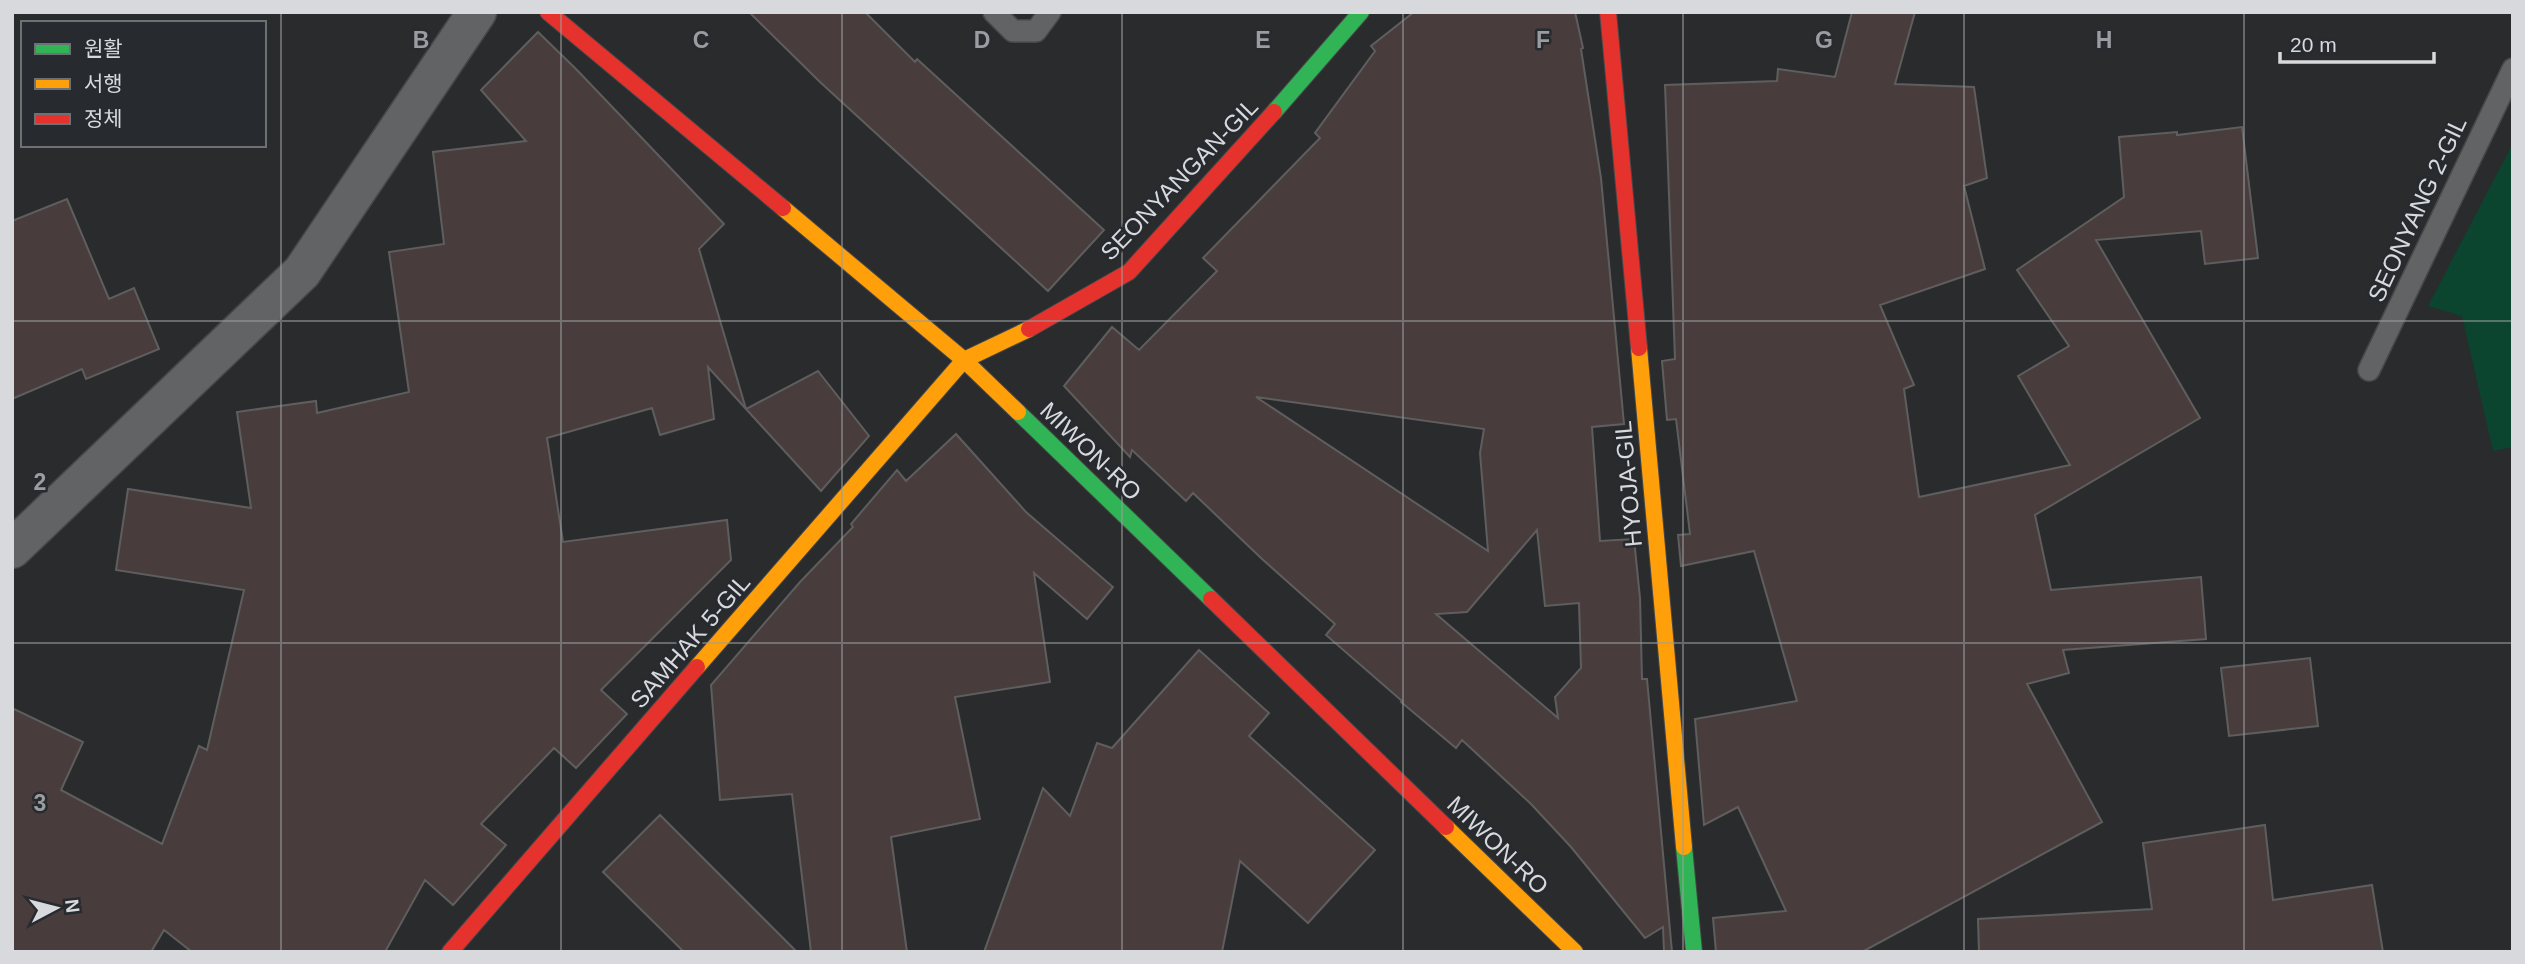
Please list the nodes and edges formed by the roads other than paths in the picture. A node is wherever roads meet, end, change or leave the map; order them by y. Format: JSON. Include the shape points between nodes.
{"nodes":[{"id":1,"x":477,"y":12,"type":"edge"},
{"id":2,"x":548,"y":12,"type":"edge"},
{"id":3,"x":994,"y":12,"type":"edge"},
{"id":4,"x":1050,"y":12,"type":"edge"},
{"id":5,"x":1361,"y":12,"type":"edge"},
{"id":6,"x":1608,"y":12,"type":"edge"},
{"id":7,"x":2513,"y":69,"type":"edge"},
{"id":8,"x":964,"y":360,"type":"junction"},
{"id":9,"x":2369,"y":370,"type":"dead end"},
{"id":10,"x":12,"y":549,"type":"edge"},
{"id":11,"x":450,"y":952,"type":"edge"},
{"id":12,"x":1575,"y":952,"type":"edge"},
{"id":13,"x":1694,"y":952,"type":"edge"}],
"edges":[{"from":1,"to":10,"type":"street","via":[[302,272]]},
{"from":2,"to":8,"type":"street","name":"MIWON-RO"},
{"from":3,"to":4,"type":"lane","via":[[1013,31],[1035,31]]},
{"from":5,"to":8,"type":"street","name":"SEONYANGAN-GIL","via":[[1129,272],[1019,335]]},
{"from":6,"to":13,"type":"street","name":"HYOJA-GIL"},
{"from":7,"to":9,"type":"lane","name":"SEONYANG 2-GIL"},
{"from":8,"to":11,"type":"street","name":"SAMHAK 5-GIL"},
{"from":8,"to":12,"type":"street","name":"MIWON-RO"}]}
